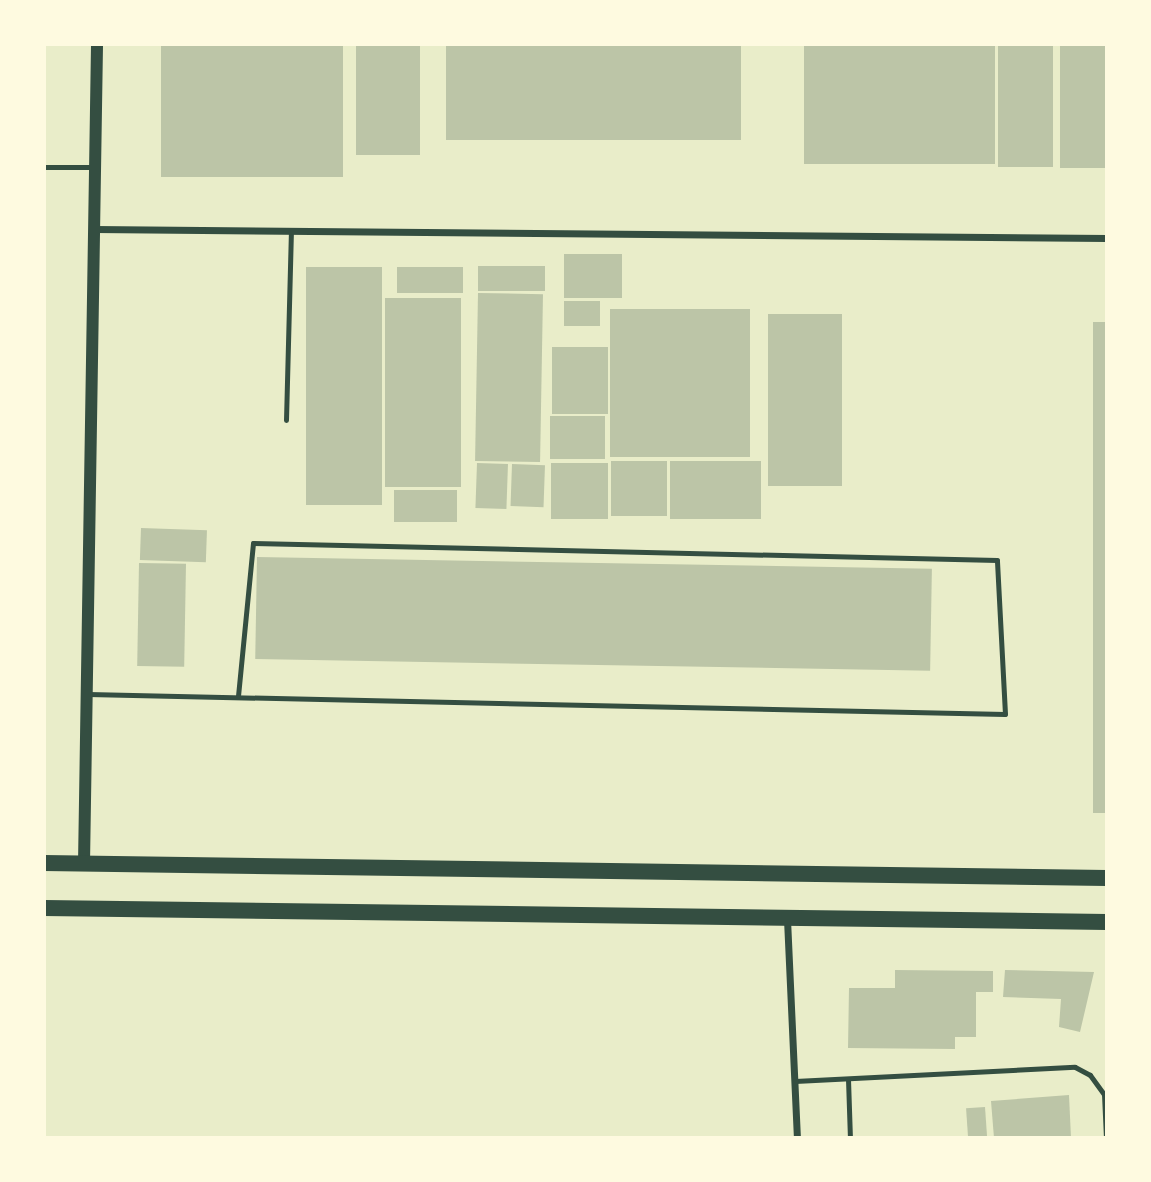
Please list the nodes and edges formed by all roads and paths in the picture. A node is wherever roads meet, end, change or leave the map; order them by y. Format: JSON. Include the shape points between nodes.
{"nodes":[{"id":1,"x":97,"y":44,"type":"edge"},
{"id":2,"x":44,"y":167,"type":"edge"},
{"id":3,"x":95,"y":167,"type":"junction"},
{"id":4,"x":94,"y":229,"type":"junction"},
{"id":5,"x":291,"y":231,"type":"junction"},
{"id":6,"x":1107,"y":238,"type":"edge"},
{"id":7,"x":286,"y":420,"type":"dead end"},
{"id":8,"x":86,"y":694,"type":"junction"},
{"id":9,"x":238,"y":695,"type":"junction"},
{"id":10,"x":44,"y":863,"type":"edge"},
{"id":11,"x":84,"y":864,"type":"junction"},
{"id":12,"x":1107,"y":878,"type":"edge"},
{"id":13,"x":44,"y":908,"type":"edge"},
{"id":14,"x":787,"y":919,"type":"junction"},
{"id":15,"x":1107,"y":922,"type":"edge"},
{"id":16,"x":848,"y":1079,"type":"junction"},
{"id":17,"x":795,"y":1080,"type":"junction"},
{"id":18,"x":797,"y":1138,"type":"edge"},
{"id":19,"x":850,"y":1138,"type":"edge"},
{"id":20,"x":1107,"y":1138,"type":"edge"}],
"edges":[{"from":1,"to":3,"type":"street"},
{"from":2,"to":3,"type":"lane"},
{"from":3,"to":4,"type":"street"},
{"from":4,"to":5,"type":"street"},
{"from":4,"to":8,"type":"street"},
{"from":5,"to":6,"type":"street"},
{"from":5,"to":7,"type":"lane"},
{"from":8,"to":9,"type":"lane"},
{"from":8,"to":11,"type":"street"},
{"from":9,"to":9,"type":"lane","via":[[253,543],[997,561],[1005,714]]},
{"from":10,"to":11,"type":"main road"},
{"from":11,"to":12,"type":"main road"},
{"from":13,"to":14,"type":"main road"},
{"from":14,"to":15,"type":"main road"},
{"from":14,"to":17,"type":"street"},
{"from":16,"to":17,"type":"lane"},
{"from":16,"to":19,"type":"lane"},
{"from":16,"to":20,"type":"lane","via":[[1075,1067],[1090,1075],[1104,1094]]},
{"from":17,"to":18,"type":"street"}]}
